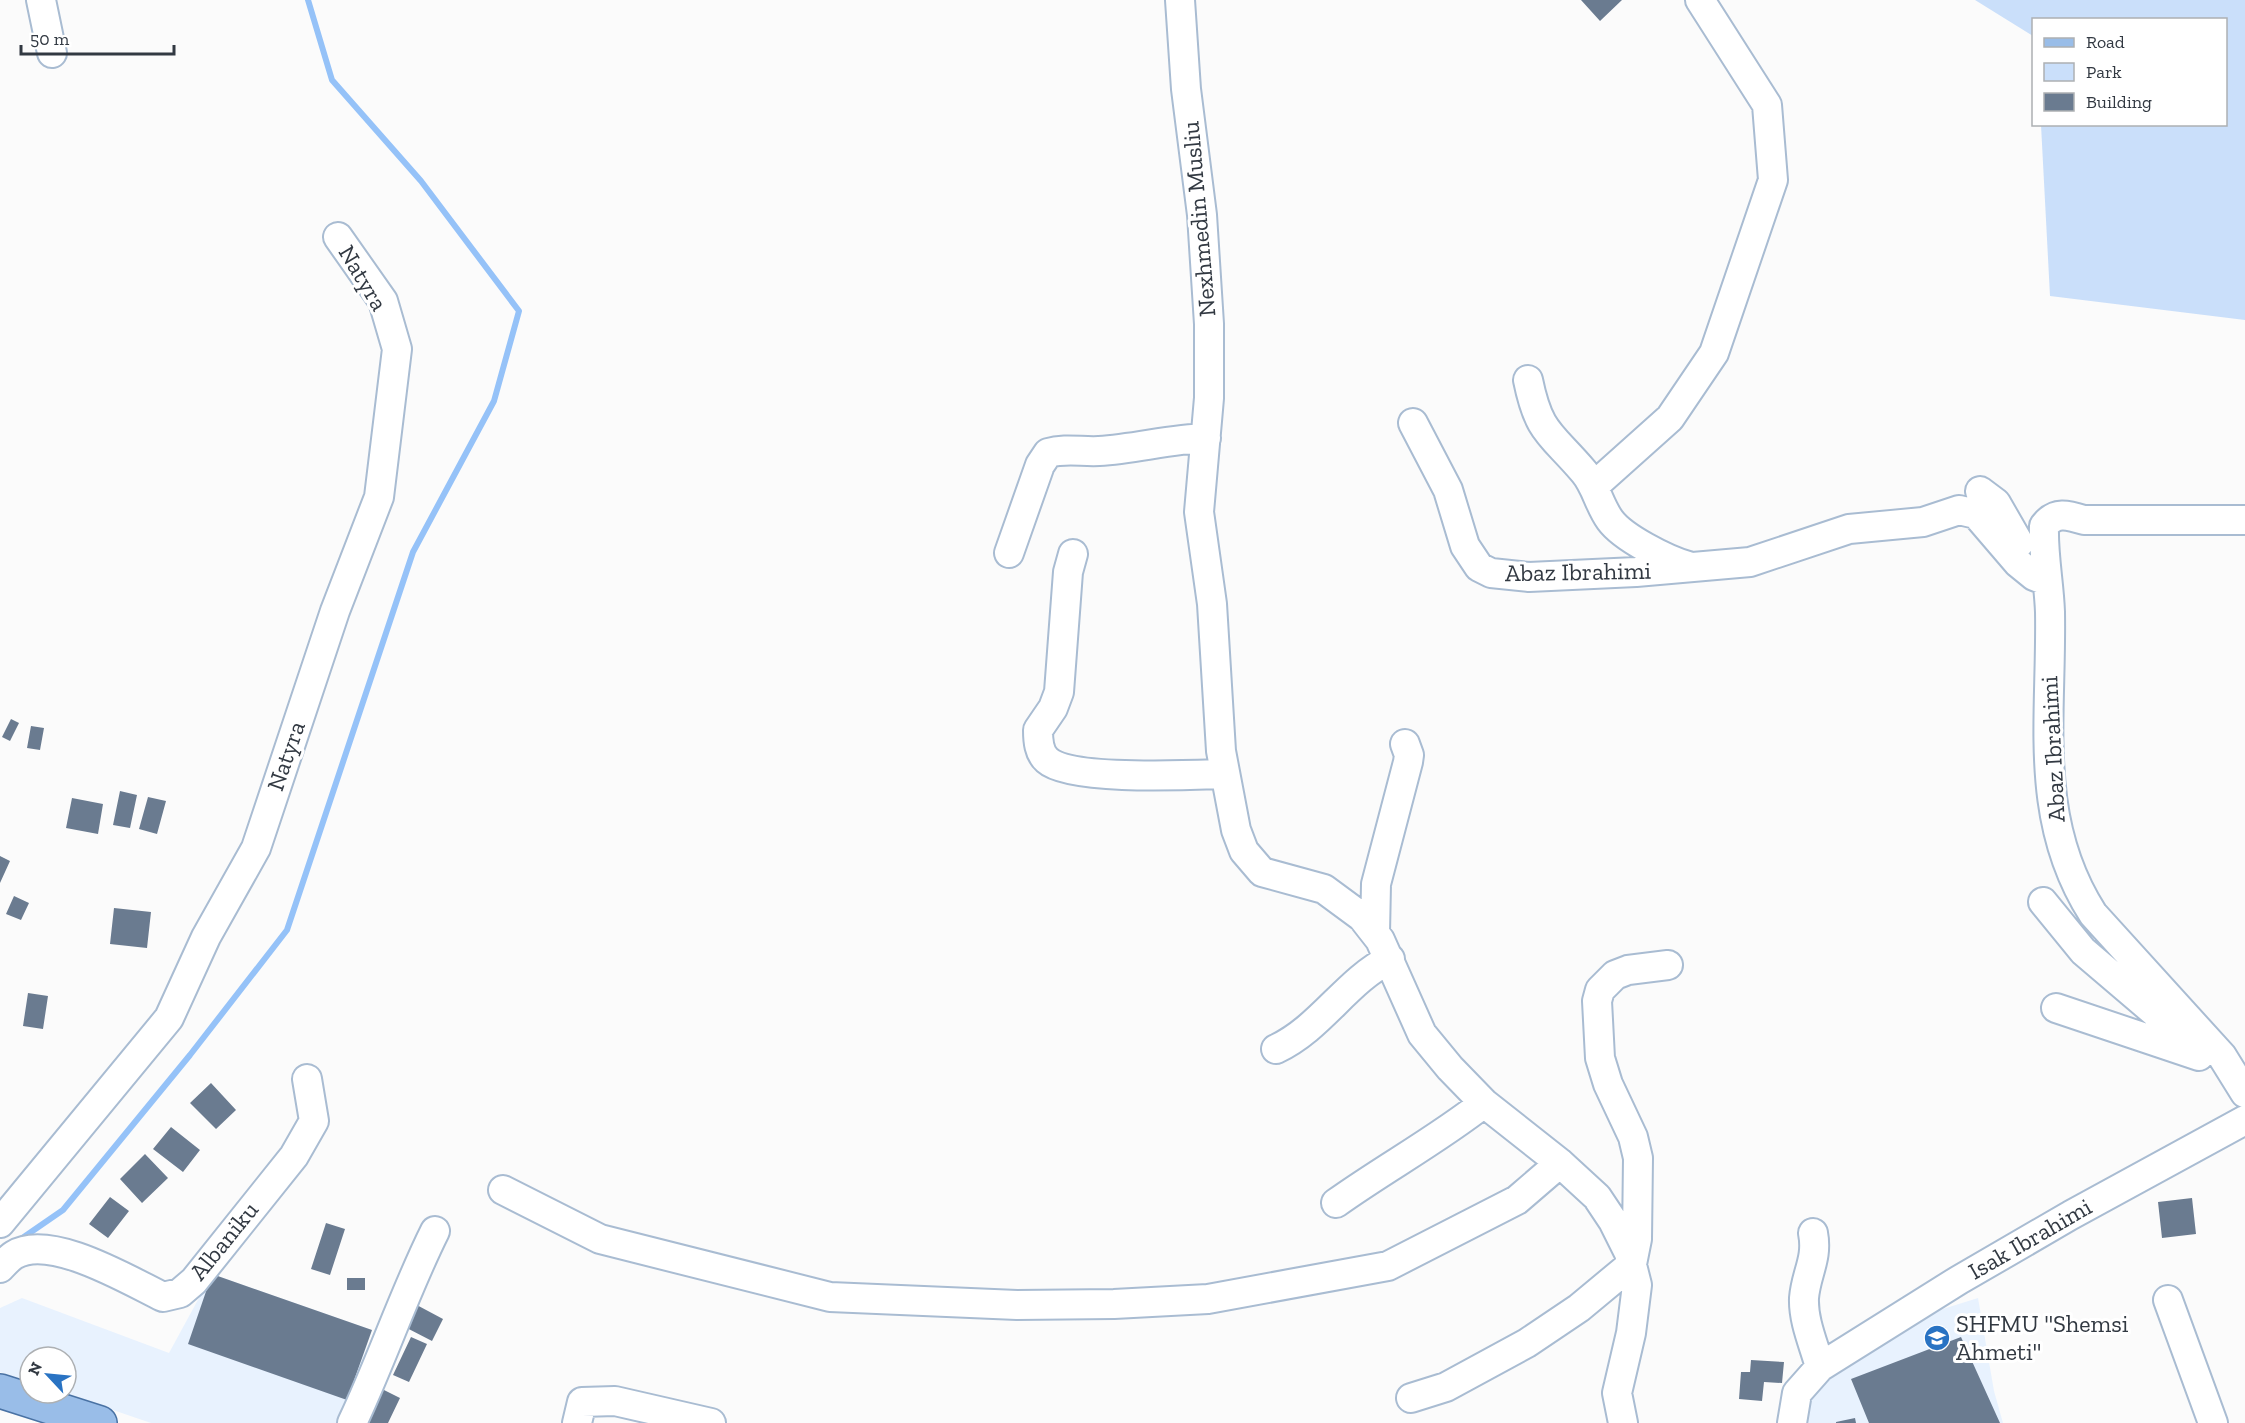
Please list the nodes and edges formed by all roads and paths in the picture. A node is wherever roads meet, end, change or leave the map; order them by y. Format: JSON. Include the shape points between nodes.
{"nodes":[{"id":1,"x":41,"y":0,"type":"edge"},
{"id":2,"x":1180,"y":0,"type":"edge"},
{"id":3,"x":1700,"y":0,"type":"edge"},
{"id":4,"x":52,"y":53,"type":"dead end"},
{"id":5,"x":338,"y":237,"type":"dead end"},
{"id":6,"x":1528,"y":380,"type":"dead end"},
{"id":7,"x":1413,"y":423,"type":"dead end"},
{"id":8,"x":1206,"y":438,"type":"junction"},
{"id":9,"x":1594,"y":486,"type":"junction"},
{"id":10,"x":1980,"y":491,"type":"dead end"},
{"id":11,"x":2245,"y":520,"type":"edge"},
{"id":12,"x":1009,"y":553,"type":"dead end"},
{"id":13,"x":1072,"y":554,"type":"dead end"},
{"id":14,"x":1693,"y":568,"type":"junction"},
{"id":15,"x":2047,"y":581,"type":"junction"},
{"id":16,"x":1405,"y":744,"type":"dead end"},
{"id":17,"x":1224,"y":774,"type":"junction"},
{"id":18,"x":2043,"y":902,"type":"dead end"},
{"id":19,"x":1375,"y":933,"type":"junction"},
{"id":20,"x":1390,"y":959,"type":"junction"},
{"id":21,"x":1668,"y":965,"type":"dead end"},
{"id":22,"x":2056,"y":1008,"type":"dead end"},
{"id":23,"x":1276,"y":1049,"type":"dead end"},
{"id":24,"x":2202,"y":1057,"type":"junction"},
{"id":25,"x":308,"y":1079,"type":"dead end"},
{"id":26,"x":2238,"y":1082,"type":"edge"},
{"id":27,"x":1484,"y":1103,"type":"junction"},
{"id":28,"x":2245,"y":1120,"type":"edge"},
{"id":29,"x":1560,"y":1163,"type":"junction"},
{"id":30,"x":502,"y":1190,"type":"dead end"},
{"id":31,"x":1336,"y":1203,"type":"dead end"},
{"id":32,"x":0,"y":1223,"type":"edge"},
{"id":33,"x":435,"y":1231,"type":"dead end"},
{"id":34,"x":1813,"y":1233,"type":"dead end"},
{"id":35,"x":1632,"y":1264,"type":"junction"},
{"id":36,"x":0,"y":1268,"type":"edge"},
{"id":37,"x":2168,"y":1300,"type":"dead end"},
{"id":38,"x":1820,"y":1367,"type":"junction"},
{"id":39,"x":0,"y":1391,"type":"edge"},
{"id":40,"x":1411,"y":1398,"type":"dead end"},
{"id":41,"x":100,"y":1423,"type":"edge"},
{"id":42,"x":352,"y":1423,"type":"edge"},
{"id":43,"x":577,"y":1423,"type":"edge"},
{"id":44,"x":711,"y":1423,"type":"edge"},
{"id":45,"x":1623,"y":1423,"type":"edge"},
{"id":46,"x":1792,"y":1423,"type":"edge"},
{"id":47,"x":2213,"y":1423,"type":"edge"}],
"edges":[{"from":1,"to":4,"type":"street"},
{"from":2,"to":8,"type":"street","name":"Nexhmedin Musliu","via":[[1209,324]]},
{"from":3,"to":9,"type":"street","via":[[1767,105],[1773,180],[1714,353],[1671,418]]},
{"from":5,"to":32,"type":"street","name":"Natyra","via":[[383,301],[397,349],[379,497],[335,611],[256,848],[206,937],[169,1018]]},
{"from":6,"to":9,"type":"street","name":"Abaz Ibrahimi","via":[[1539,423]]},
{"from":7,"to":14,"type":"street","name":"Abaz Ibrahimi","via":[[1448,490],[1465,546],[1472,559],[1491,573],[1529,577]]},
{"from":8,"to":12,"type":"street","via":[[1048,453],[1040,465]]},
{"from":8,"to":17,"type":"street","name":"Nexhmedin Musliu","via":[[1200,512],[1212,604]]},
{"from":9,"to":14,"type":"street","name":"Abaz Ibrahimi","via":[[1610,521],[1620,531],[1673,562]]},
{"from":10,"to":15,"type":"street","via":[[1996,503],[2028,558]]},
{"from":11,"to":15,"type":"street","name":"Abaz Ibrahimi","via":[[2084,520],[2057,515],[2044,526]]},
{"from":13,"to":17,"type":"street","via":[[1059,692],[1038,730],[1046,760],[1084,771]]},
{"from":14,"to":15,"type":"street","name":"Abaz Ibrahimi","via":[[1750,562],[1849,529],[1923,522],[1959,510],[1976,514],[2018,563]]},
{"from":15,"to":26,"type":"street","name":"Abaz Ibrahimi","via":[[2048,750],[2055,825],[2064,855],[2093,914],[2201,1033]]},
{"from":16,"to":19,"type":"street","via":[[1408,762],[1376,884]]},
{"from":17,"to":19,"type":"street","name":"Nexhmedin Musliu","via":[[1244,851],[1262,872],[1324,889],[1362,917]]},
{"from":18,"to":24,"type":"street","name":"Abaz Ibrahimi","via":[[2083,951],[2182,1035]]},
{"from":19,"to":20,"type":"street","name":"Nexhmedin Musliu"},
{"from":20,"to":23,"type":"street","via":[[1359,977],[1322,1016]]},
{"from":20,"to":27,"type":"street","name":"Nexhmedin Musliu","via":[[1422,1034]]},
{"from":21,"to":35,"type":"street","name":"Nexhmedin Musliu","via":[[1615,975],[1600,990],[1597,1001],[1600,1058],[1638,1158],[1637,1239]]},
{"from":22,"to":24,"type":"street","name":"Abaz Ibrahimi"},
{"from":24,"to":26,"type":"street","name":"Abaz Ibrahimi"},
{"from":25,"to":36,"type":"street","name":"Albaniku","via":[[314,1121],[294,1156],[194,1281],[180,1293],[163,1297],[69,1253],[45,1249],[15,1254]]},
{"from":27,"to":29,"type":"street","name":"Nexhmedin Musliu"},
{"from":27,"to":31,"type":"street","via":[[1423,1148]]},
{"from":28,"to":38,"type":"street","name":"Isak Ibrahimi","via":[[1959,1280]]},
{"from":29,"to":30,"type":"street","via":[[1517,1200],[1388,1266],[1208,1299],[1114,1304],[1017,1305],[830,1297],[600,1239]]},
{"from":29,"to":35,"type":"street","name":"Nexhmedin Musliu","via":[[1597,1197],[1613,1221]]},
{"from":33,"to":42,"type":"street"},
{"from":34,"to":38,"type":"street","via":[[1815,1258],[1804,1297]]},
{"from":35,"to":40,"type":"street","via":[[1579,1308],[1527,1343],[1446,1387]]},
{"from":35,"to":45,"type":"street","name":"Nexhmedin Musliu","via":[[1637,1286],[1617,1393]]},
{"from":37,"to":47,"type":"street"},
{"from":38,"to":46,"type":"street","name":"Isak Ibrahimi","via":[[1797,1394]]},
{"from":39,"to":41,"type":"main road"},
{"from":43,"to":44,"type":"street","via":[[582,1402],[615,1401]]}]}
